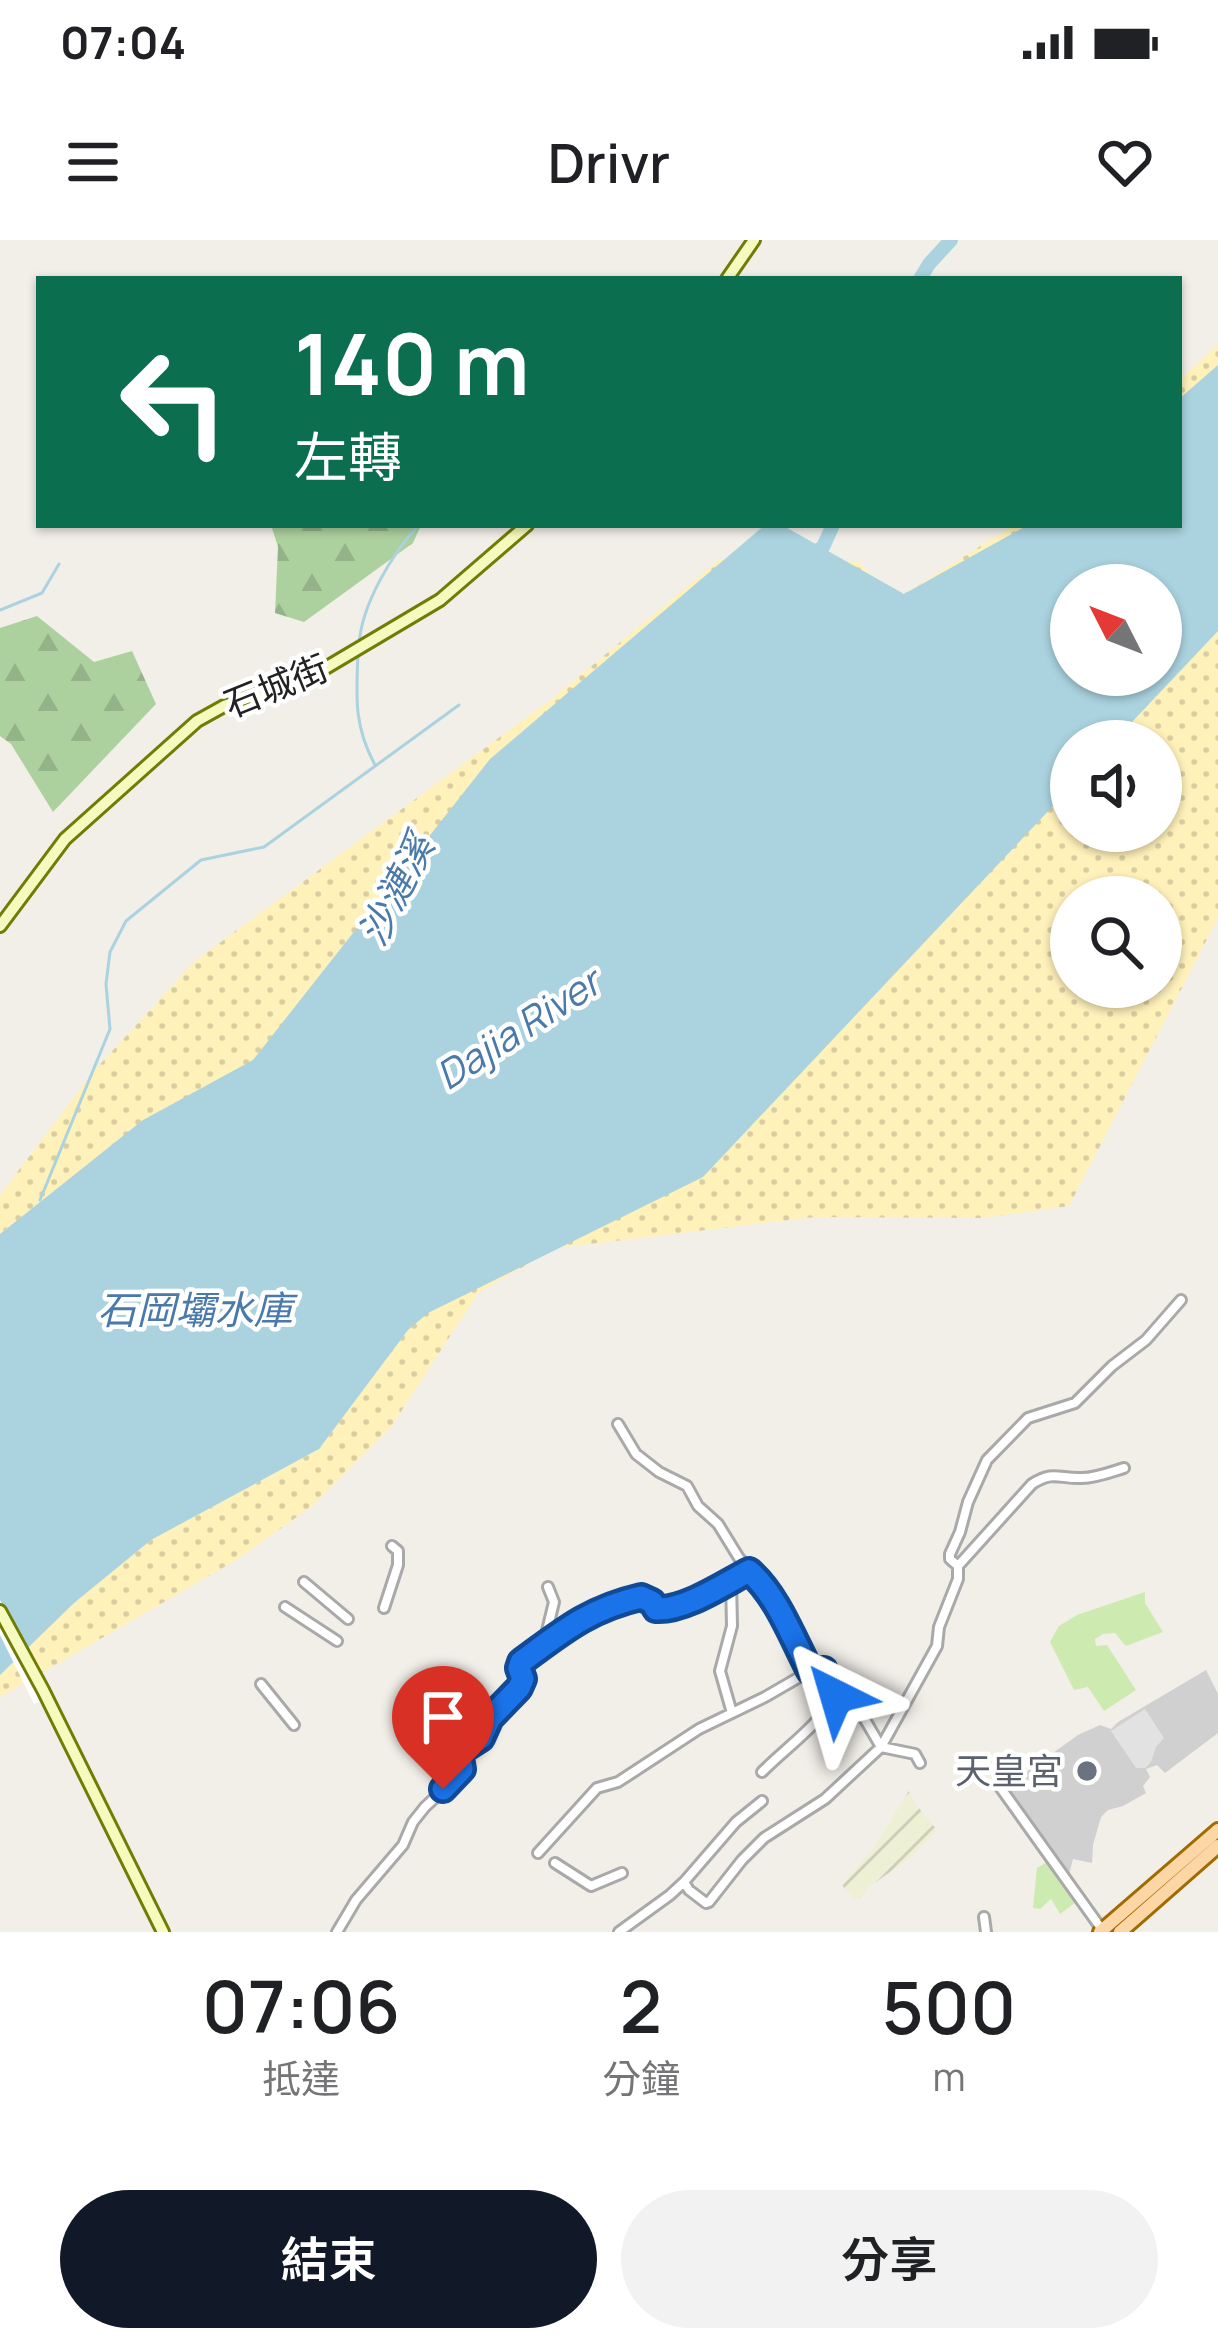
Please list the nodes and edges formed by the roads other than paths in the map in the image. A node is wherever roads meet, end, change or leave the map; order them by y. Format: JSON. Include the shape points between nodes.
{"nodes":[{"id":1,"x":754,"y":240,"type":"edge"},
{"id":2,"x":729,"y":276,"type":"edge"},
{"id":3,"x":523,"y":528,"type":"edge"},
{"id":4,"x":0,"y":926,"type":"edge"},
{"id":5,"x":1181,"y":1300,"type":"dead end"},
{"id":6,"x":617,"y":1424,"type":"dead end"},
{"id":7,"x":1124,"y":1468,"type":"dead end"},
{"id":8,"x":392,"y":1546,"type":"dead end"},
{"id":9,"x":958,"y":1566,"type":"junction"},
{"id":10,"x":749,"y":1571,"type":"junction"},
{"id":11,"x":731,"y":1580,"type":"junction"},
{"id":12,"x":304,"y":1582,"type":"dead end"},
{"id":13,"x":548,"y":1587,"type":"dead end"},
{"id":14,"x":285,"y":1607,"type":"dead end"},
{"id":15,"x":385,"y":1608,"type":"dead end"},
{"id":16,"x":0,"y":1611,"type":"edge"},
{"id":17,"x":348,"y":1619,"type":"dead end"},
{"id":18,"x":337,"y":1641,"type":"dead end"},
{"id":19,"x":544,"y":1645,"type":"junction"},
{"id":20,"x":810,"y":1671,"type":"junction"},
{"id":21,"x":261,"y":1684,"type":"dead end"},
{"id":22,"x":836,"y":1696,"type":"junction"},
{"id":23,"x":732,"y":1713,"type":"junction"},
{"id":24,"x":294,"y":1725,"type":"dead end"},
{"id":25,"x":881,"y":1747,"type":"junction"},
{"id":26,"x":920,"y":1763,"type":"dead end"},
{"id":27,"x":762,"y":1772,"type":"dead end"},
{"id":28,"x":1000,"y":1786,"type":"dead end"},
{"id":29,"x":762,"y":1801,"type":"dead end"},
{"id":30,"x":1217,"y":1838,"type":"edge"},
{"id":31,"x":538,"y":1853,"type":"dead end"},
{"id":32,"x":555,"y":1863,"type":"dead end"},
{"id":33,"x":622,"y":1873,"type":"dead end"},
{"id":34,"x":684,"y":1882,"type":"junction"},
{"id":35,"x":984,"y":1917,"type":"dead end"},
{"id":36,"x":1102,"y":1931,"type":"edge"},
{"id":37,"x":163,"y":1932,"type":"edge"},
{"id":38,"x":337,"y":1932,"type":"edge"},
{"id":39,"x":619,"y":1932,"type":"edge"},
{"id":40,"x":986,"y":1932,"type":"edge"},
{"id":41,"x":1120,"y":1932,"type":"edge"}],
"edges":[{"from":1,"to":2,"type":"street"},
{"from":3,"to":4,"type":"street","name":"石城街","via":[[440,599],[312,676],[197,721],[68,835]]},
{"from":5,"to":9,"type":"street","via":[[1075,1403],[1028,1418],[987,1460],[950,1554]]},
{"from":6,"to":10,"type":"street","via":[[636,1454],[687,1486]]},
{"from":7,"to":9,"type":"street","via":[[1043,1477]]},
{"from":8,"to":15,"type":"street","via":[[398,1565]]},
{"from":9,"to":25,"type":"street","via":[[938,1646]]},
{"from":10,"to":11,"type":"street"},
{"from":10,"to":20,"type":"street"},
{"from":11,"to":19,"type":"street","via":[[666,1610],[641,1597],[590,1613]]},
{"from":11,"to":23,"type":"street","via":[[732,1626],[720,1671]]},
{"from":12,"to":17,"type":"street"},
{"from":13,"to":19,"type":"street","via":[[554,1602]]},
{"from":14,"to":18,"type":"street"},
{"from":16,"to":37,"type":"street"},
{"from":19,"to":38,"type":"street","via":[[519,1665],[521,1684],[481,1738],[459,1752],[462,1769],[413,1822]]},
{"from":20,"to":22,"type":"street","via":[[824,1670]]},
{"from":20,"to":23,"type":"street"},
{"from":21,"to":24,"type":"street"},
{"from":22,"to":25,"type":"street","via":[[857,1706]]},
{"from":22,"to":27,"type":"street","via":[[824,1717]]},
{"from":23,"to":31,"type":"street","via":[[597,1788]]},
{"from":25,"to":26,"type":"street","via":[[915,1754]]},
{"from":25,"to":34,"type":"street","via":[[825,1799],[764,1838],[706,1904]]},
{"from":28,"to":36,"type":"street"},
{"from":29,"to":34,"type":"street"},
{"from":30,"to":36,"type":"main road"},
{"from":30,"to":41,"type":"main road"},
{"from":32,"to":33,"type":"street","via":[[591,1886]]},
{"from":34,"to":39,"type":"street"},
{"from":35,"to":40,"type":"street"}]}
